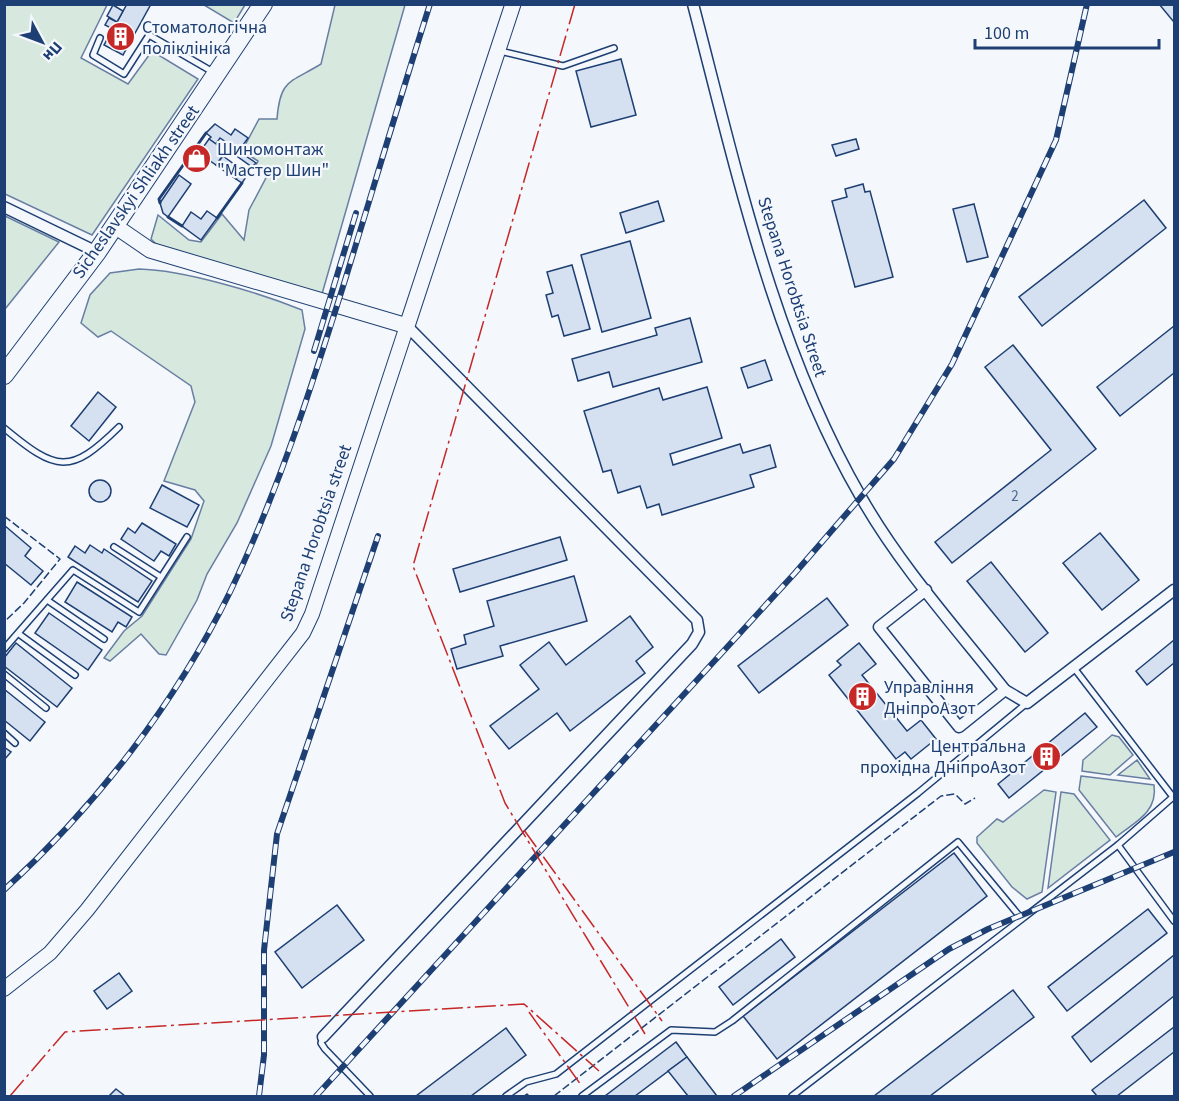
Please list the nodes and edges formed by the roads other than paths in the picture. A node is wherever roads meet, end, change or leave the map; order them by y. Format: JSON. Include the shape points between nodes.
{"nodes":[{"id":1,"x":263,"y":4,"type":"edge"},
{"id":2,"x":513,"y":4,"type":"edge"},
{"id":3,"x":693,"y":4,"type":"edge"},
{"id":4,"x":100,"y":38,"type":"dead end"},
{"id":5,"x":614,"y":48,"type":"dead end"},
{"id":6,"x":498,"y":50,"type":"junction"},
{"id":7,"x":217,"y":74,"type":"junction"},
{"id":8,"x":4,"y":207,"type":"edge"},
{"id":9,"x":114,"y":226,"type":"junction"},
{"id":10,"x":97,"y":252,"type":"junction"},
{"id":11,"x":407,"y":326,"type":"junction"},
{"id":12,"x":4,"y":375,"type":"edge"},
{"id":13,"x":119,"y":426,"type":"dead end"},
{"id":14,"x":4,"y":429,"type":"edge"},
{"id":15,"x":187,"y":537,"type":"dead end"},
{"id":16,"x":114,"y":547,"type":"dead end"},
{"id":17,"x":161,"y":577,"type":"junction"},
{"id":18,"x":926,"y":590,"type":"junction"},
{"id":19,"x":1174,"y":590,"type":"edge"},
{"id":20,"x":47,"y":600,"type":"junction"},
{"id":21,"x":20,"y":634,"type":"junction"},
{"id":22,"x":104,"y":639,"type":"dead end"},
{"id":23,"x":4,"y":649,"type":"edge"},
{"id":24,"x":1074,"y":669,"type":"junction"},
{"id":25,"x":4,"y":674,"type":"edge"},
{"id":26,"x":75,"y":675,"type":"dead end"},
{"id":27,"x":1005,"y":690,"type":"junction"},
{"id":28,"x":1027,"y":703,"type":"junction"},
{"id":29,"x":45,"y":708,"type":"dead end"},
{"id":30,"x":4,"y":734,"type":"edge"},
{"id":31,"x":15,"y":743,"type":"dead end"},
{"id":32,"x":1174,"y":796,"type":"edge"},
{"id":33,"x":1118,"y":845,"type":"junction"},
{"id":34,"x":1021,"y":918,"type":"junction"},
{"id":35,"x":1174,"y":921,"type":"edge"},
{"id":36,"x":4,"y":989,"type":"edge"},
{"id":37,"x":322,"y":1037,"type":"joint"},
{"id":38,"x":370,"y":1096,"type":"edge"},
{"id":39,"x":506,"y":1096,"type":"edge"},
{"id":40,"x":582,"y":1096,"type":"edge"},
{"id":41,"x":792,"y":1096,"type":"edge"}],
"edges":[{"from":1,"to":7,"type":"main road","name":"Sicheslavskyi Shliakh street"},
{"from":2,"to":6,"type":"main road","name":"Stepana Horobtsia street"},
{"from":3,"to":18,"type":"street","name":"Stepana Horobtsia Street","via":[[770,283],[801,377],[862,499]]},
{"from":4,"to":7,"type":"lane","via":[[93,55],[124,74],[149,35]]},
{"from":5,"to":6,"type":"lane","via":[[563,66]]},
{"from":6,"to":11,"type":"main road","name":"Stepana Horobtsia street"},
{"from":7,"to":9,"type":"main road","name":"Sicheslavskyi Shliakh street"},
{"from":8,"to":10,"type":"street"},
{"from":9,"to":10,"type":"main road","name":"Sicheslavskyi Shliakh street"},
{"from":9,"to":11,"type":"main road","via":[[150,250]]},
{"from":10,"to":12,"type":"main road","name":"Sicheslavskyi Shliakh street"},
{"from":11,"to":36,"type":"street","name":"Stepana Horobtsia street","via":[[303,633],[87,910],[50,953]]},
{"from":11,"to":37,"type":"street","via":[[697,620],[699,633]]},
{"from":13,"to":14,"type":"lane","via":[[93,452],[75,462],[60,462]]},
{"from":15,"to":17,"type":"lane"},
{"from":16,"to":17,"type":"lane"},
{"from":17,"to":20,"type":"lane","via":[[139,612],[73,570]]},
{"from":18,"to":27,"type":"street","name":"Stepana Horobtsia Street"},
{"from":18,"to":27,"type":"street","via":[[879,627],[886,637],[959,727]]},
{"from":19,"to":24,"type":"street"},
{"from":20,"to":21,"type":"lane"},
{"from":20,"to":22,"type":"lane"},
{"from":21,"to":23,"type":"lane"},
{"from":21,"to":26,"type":"lane"},
{"from":24,"to":28,"type":"street"},
{"from":24,"to":32,"type":"lane"},
{"from":25,"to":29,"type":"lane"},
{"from":27,"to":28,"type":"street"},
{"from":28,"to":39,"type":"lane","via":[[556,1074],[526,1082]]},
{"from":30,"to":31,"type":"lane"},
{"from":32,"to":33,"type":"lane"},
{"from":33,"to":34,"type":"lane"},
{"from":33,"to":35,"type":"lane"},
{"from":34,"to":40,"type":"lane","via":[[958,842],[732,1021],[715,1032],[671,1030]]},
{"from":34,"to":41,"type":"lane"},
{"from":37,"to":38,"type":"lane","via":[[325,1049]]}]}
